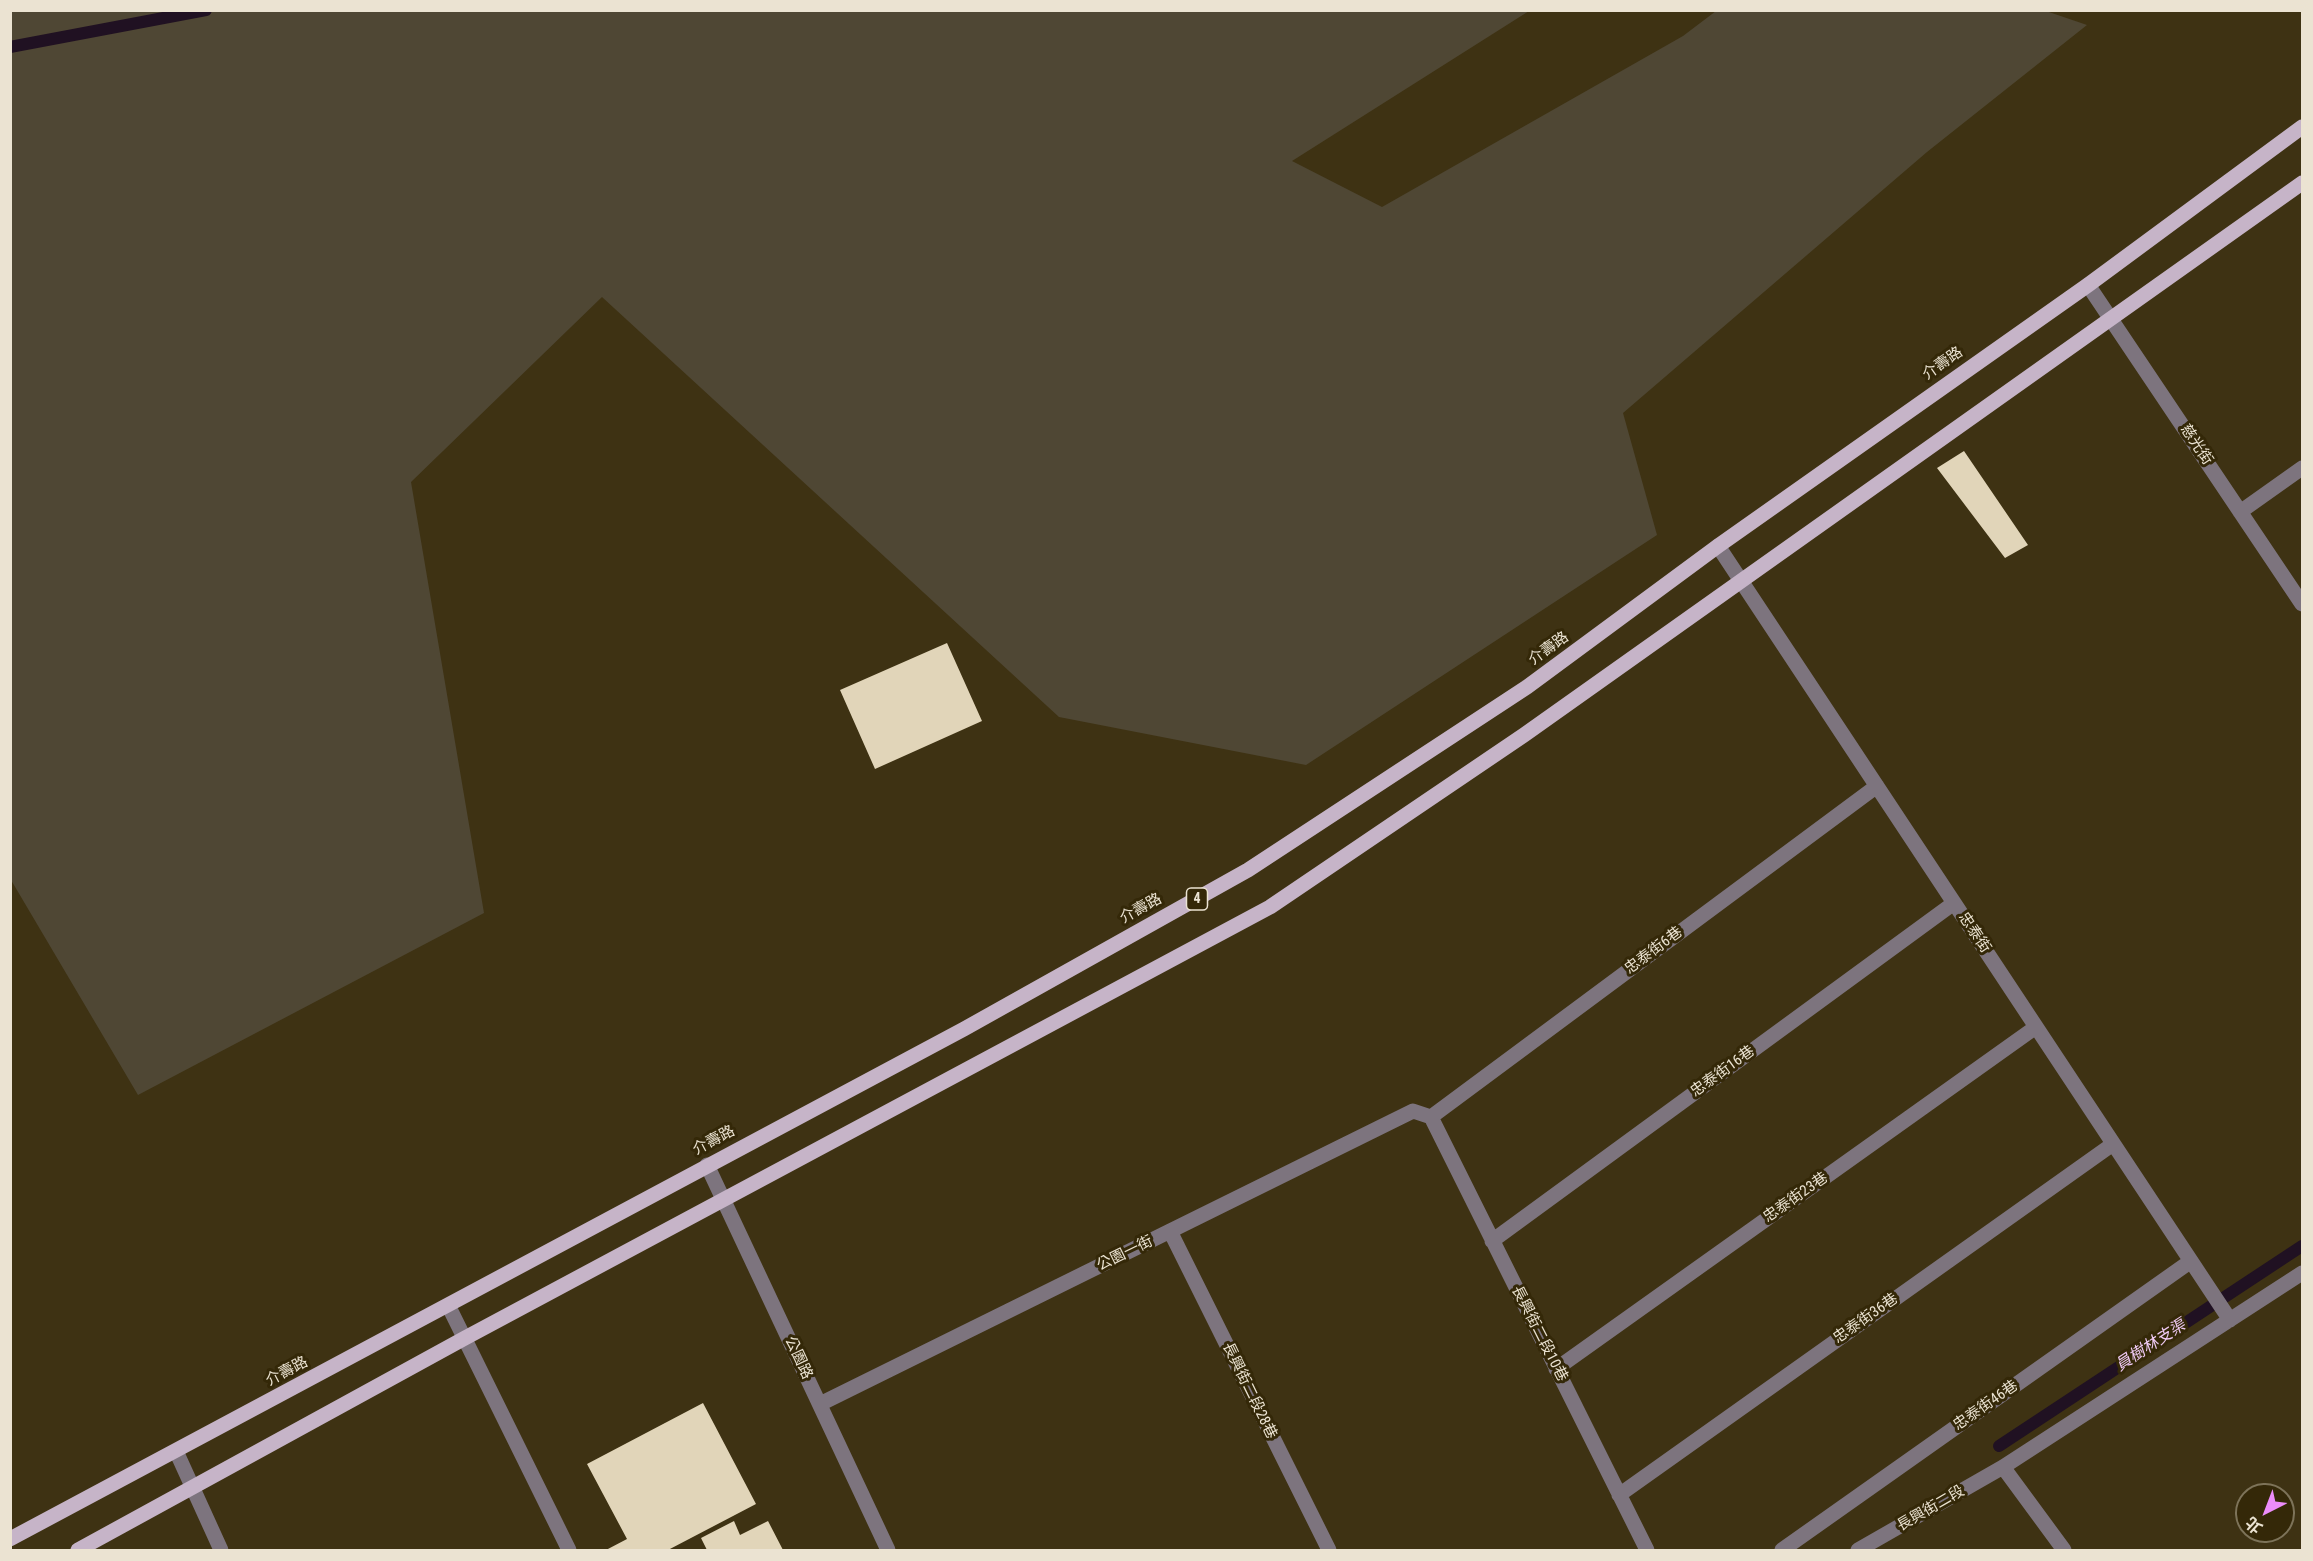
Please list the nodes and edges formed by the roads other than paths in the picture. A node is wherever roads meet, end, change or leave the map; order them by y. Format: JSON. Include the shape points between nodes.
{"nodes":[{"id":1,"x":2302,"y":127,"type":"edge"},
{"id":2,"x":2302,"y":183,"type":"edge"},
{"id":3,"x":2088,"y":285,"type":"junction"},
{"id":4,"x":2112,"y":318,"type":"junction"},
{"id":5,"x":2302,"y":468,"type":"edge"},
{"id":6,"x":2240,"y":512,"type":"junction"},
{"id":7,"x":1719,"y":546,"type":"junction"},
{"id":8,"x":1741,"y":580,"type":"junction"},
{"id":9,"x":2302,"y":604,"type":"edge"},
{"id":10,"x":1877,"y":786,"type":"junction"},
{"id":11,"x":1954,"y":903,"type":"junction"},
{"id":12,"x":2036,"y":1026,"type":"junction"},
{"id":13,"x":1431,"y":1117,"type":"junction"},
{"id":14,"x":2113,"y":1144,"type":"junction"},
{"id":15,"x":707,"y":1165,"type":"junction"},
{"id":16,"x":723,"y":1200,"type":"junction"},
{"id":17,"x":1170,"y":1232,"type":"junction"},
{"id":18,"x":1492,"y":1241,"type":"junction"},
{"id":19,"x":2191,"y":1261,"type":"junction"},
{"id":20,"x":2302,"y":1273,"type":"edge"},
{"id":21,"x":449,"y":1306,"type":"junction"},
{"id":22,"x":2230,"y":1320,"type":"junction"},
{"id":23,"x":465,"y":1338,"type":"junction"},
{"id":24,"x":1556,"y":1368,"type":"junction"},
{"id":25,"x":820,"y":1404,"type":"junction"},
{"id":26,"x":176,"y":1451,"type":"junction"},
{"id":27,"x":2003,"y":1467,"type":"junction"},
{"id":28,"x":191,"y":1489,"type":"junction"},
{"id":29,"x":1619,"y":1495,"type":"junction"},
{"id":30,"x":10,"y":1539,"type":"edge"},
{"id":31,"x":78,"y":1551,"type":"edge"},
{"id":32,"x":221,"y":1551,"type":"edge"},
{"id":33,"x":569,"y":1551,"type":"edge"},
{"id":34,"x":888,"y":1551,"type":"edge"},
{"id":35,"x":1329,"y":1551,"type":"edge"},
{"id":36,"x":1647,"y":1551,"type":"edge"},
{"id":37,"x":1782,"y":1551,"type":"edge"},
{"id":38,"x":1858,"y":1551,"type":"edge"},
{"id":39,"x":2064,"y":1551,"type":"edge"}],
"edges":[{"from":1,"to":3,"type":"main road","name":"介壽路","number":"4"},
{"from":2,"to":4,"type":"main road"},
{"from":3,"to":4,"type":"street","name":"慈光街"},
{"from":3,"to":7,"type":"main road","name":"介壽路","number":"4"},
{"from":4,"to":6,"type":"street","name":"慈光街"},
{"from":4,"to":8,"type":"main road"},
{"from":5,"to":6,"type":"street"},
{"from":6,"to":9,"type":"street","name":"慈光街"},
{"from":7,"to":8,"type":"street","name":"忠泰街"},
{"from":7,"to":15,"type":"main road","name":"介壽路","number":"4","via":[[1527,687],[1248,870],[974,1023]]},
{"from":8,"to":10,"type":"street","name":"忠泰街"},
{"from":8,"to":16,"type":"main road","via":[[1524,735],[1270,907]]},
{"from":10,"to":11,"type":"street","name":"忠泰街"},
{"from":10,"to":13,"type":"street","name":"忠泰街6巷"},
{"from":11,"to":12,"type":"street","name":"忠泰街"},
{"from":11,"to":18,"type":"street","name":"忠泰街16巷"},
{"from":12,"to":14,"type":"street","name":"忠泰街"},
{"from":12,"to":24,"type":"street","name":"忠泰街23巷"},
{"from":13,"to":17,"type":"street","name":"公園一街","via":[[1413,1111]]},
{"from":13,"to":18,"type":"street","name":"長興街二段10巷"},
{"from":14,"to":19,"type":"street","name":"忠泰街"},
{"from":14,"to":29,"type":"street","name":"忠泰街36巷"},
{"from":15,"to":16,"type":"street","name":"公園路"},
{"from":15,"to":21,"type":"main road","name":"介壽路","number":"4"},
{"from":16,"to":23,"type":"main road"},
{"from":16,"to":25,"type":"street","name":"公園路"},
{"from":17,"to":25,"type":"street","name":"公園一街"},
{"from":17,"to":35,"type":"street","name":"長興街二段28巷"},
{"from":18,"to":24,"type":"street","name":"長興街二段10巷"},
{"from":19,"to":22,"type":"street","name":"忠泰街"},
{"from":19,"to":37,"type":"street","name":"忠泰街46巷"},
{"from":20,"to":22,"type":"street","name":"長興街二段"},
{"from":21,"to":23,"type":"street"},
{"from":21,"to":26,"type":"main road","name":"介壽路","number":"4"},
{"from":22,"to":27,"type":"street","name":"長興街二段"},
{"from":23,"to":28,"type":"main road"},
{"from":23,"to":33,"type":"street"},
{"from":24,"to":29,"type":"street","name":"長興街二段10巷"},
{"from":25,"to":34,"type":"street","name":"公園路"},
{"from":26,"to":28,"type":"street"},
{"from":26,"to":30,"type":"main road","name":"介壽路","number":"4"},
{"from":27,"to":38,"type":"street","name":"長興街二段"},
{"from":27,"to":39,"type":"street"},
{"from":28,"to":31,"type":"main road"},
{"from":28,"to":32,"type":"street"},
{"from":29,"to":36,"type":"street","name":"長興街二段10巷"}]}
